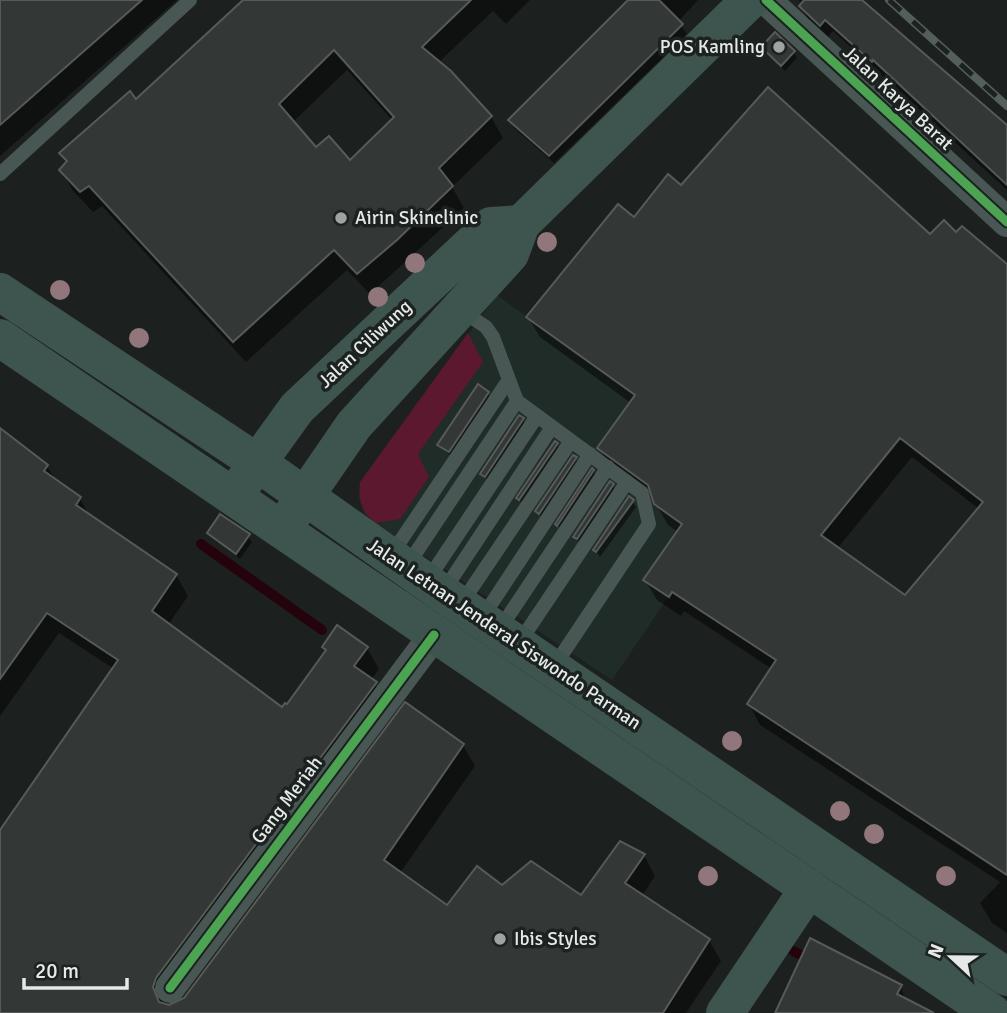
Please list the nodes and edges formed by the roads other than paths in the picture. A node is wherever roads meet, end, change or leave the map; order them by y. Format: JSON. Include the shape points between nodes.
{"nodes":[{"id":1,"x":190,"y":0,"type":"edge"},
{"id":2,"x":750,"y":0,"type":"edge"},
{"id":3,"x":766,"y":0,"type":"edge"},
{"id":4,"x":0,"y":174,"type":"edge"},
{"id":5,"x":1007,"y":222,"type":"edge"},
{"id":6,"x":521,"y":224,"type":"junction"},
{"id":7,"x":0,"y":292,"type":"edge"},
{"id":8,"x":458,"y":308,"type":"junction"},
{"id":9,"x":0,"y":338,"type":"edge"},
{"id":10,"x":508,"y":381,"type":"junction"},
{"id":11,"x":517,"y":401,"type":"junction"},
{"id":12,"x":537,"y":416,"type":"junction"},
{"id":13,"x":552,"y":427,"type":"junction"},
{"id":14,"x":571,"y":441,"type":"junction"},
{"id":15,"x":590,"y":454,"type":"junction"},
{"id":16,"x":258,"y":463,"type":"junction"},
{"id":17,"x":608,"y":467,"type":"junction"},
{"id":18,"x":627,"y":482,"type":"junction"},
{"id":19,"x":305,"y":496,"type":"junction"},
{"id":20,"x":234,"y":497,"type":"junction"},
{"id":21,"x":283,"y":529,"type":"junction"},
{"id":22,"x":453,"y":600,"type":"junction"},
{"id":23,"x":434,"y":635,"type":"junction"},
{"id":24,"x":553,"y":668,"type":"junction"},
{"id":25,"x":809,"y":888,"type":"junction"},
{"id":26,"x":1007,"y":977,"type":"edge"},
{"id":27,"x":170,"y":988,"type":"dead end"},
{"id":28,"x":986,"y":1011,"type":"edge"},
{"id":29,"x":725,"y":1013,"type":"edge"}],
"edges":[{"from":1,"to":4,"type":"lane"},
{"from":2,"to":6,"type":"main road","name":"Jalan Ciliwung"},
{"from":3,"to":5,"type":"street","name":"Jalan Karya Barat"},
{"from":6,"to":8,"type":"main road","name":"Jalan Ciliwung","via":[[510,254]]},
{"from":6,"to":16,"type":"main road","name":"Jalan Ciliwung","via":[[491,226],[304,401]]},
{"from":7,"to":16,"type":"main road","name":"Jalan Letnan Jenderal Siswondo Parman"},
{"from":8,"to":10,"type":"lane","via":[[486,327]]},
{"from":8,"to":19,"type":"main road","name":"Jalan Ciliwung","via":[[354,425]]},
{"from":9,"to":20,"type":"main road","name":"Jalan Letnan Jenderal Siswondo Parman"},
{"from":10,"to":11,"type":"lane"},
{"from":10,"to":22,"type":"lane"},
{"from":11,"to":12,"type":"lane"},
{"from":11,"to":22,"type":"lane"},
{"from":12,"to":13,"type":"lane"},
{"from":12,"to":22,"type":"lane"},
{"from":13,"to":14,"type":"lane"},
{"from":13,"to":22,"type":"lane"},
{"from":14,"to":15,"type":"lane"},
{"from":14,"to":22,"type":"lane"},
{"from":15,"to":17,"type":"lane"},
{"from":15,"to":22,"type":"lane"},
{"from":16,"to":19,"type":"main road","name":"Jalan Letnan Jenderal Siswondo Parman"},
{"from":16,"to":20,"type":"main road","name":"Jalan Ciliwung"},
{"from":17,"to":18,"type":"lane"},
{"from":17,"to":22,"type":"lane"},
{"from":18,"to":22,"type":"lane"},
{"from":18,"to":24,"type":"lane","via":[[642,493],[649,524]]},
{"from":19,"to":21,"type":"main road","name":"Jalan Ciliwung"},
{"from":19,"to":22,"type":"main road","name":"Jalan Letnan Jenderal Siswondo Parman"},
{"from":20,"to":21,"type":"main road","name":"Jalan Letnan Jenderal Siswondo Parman"},
{"from":21,"to":23,"type":"main road","name":"Jalan Letnan Jenderal Siswondo Parman"},
{"from":22,"to":24,"type":"main road","name":"Jalan Letnan Jenderal Siswondo Parman"},
{"from":23,"to":25,"type":"main road","name":"Jalan Letnan Jenderal Siswondo Parman"},
{"from":23,"to":27,"type":"street","name":"Gang Meriah"},
{"from":24,"to":26,"type":"main road","name":"Jalan Letnan Jenderal Siswondo Parman"},
{"from":25,"to":28,"type":"main road","name":"Jalan Letnan Jenderal Siswondo Parman"},
{"from":25,"to":29,"type":"main road"}]}
